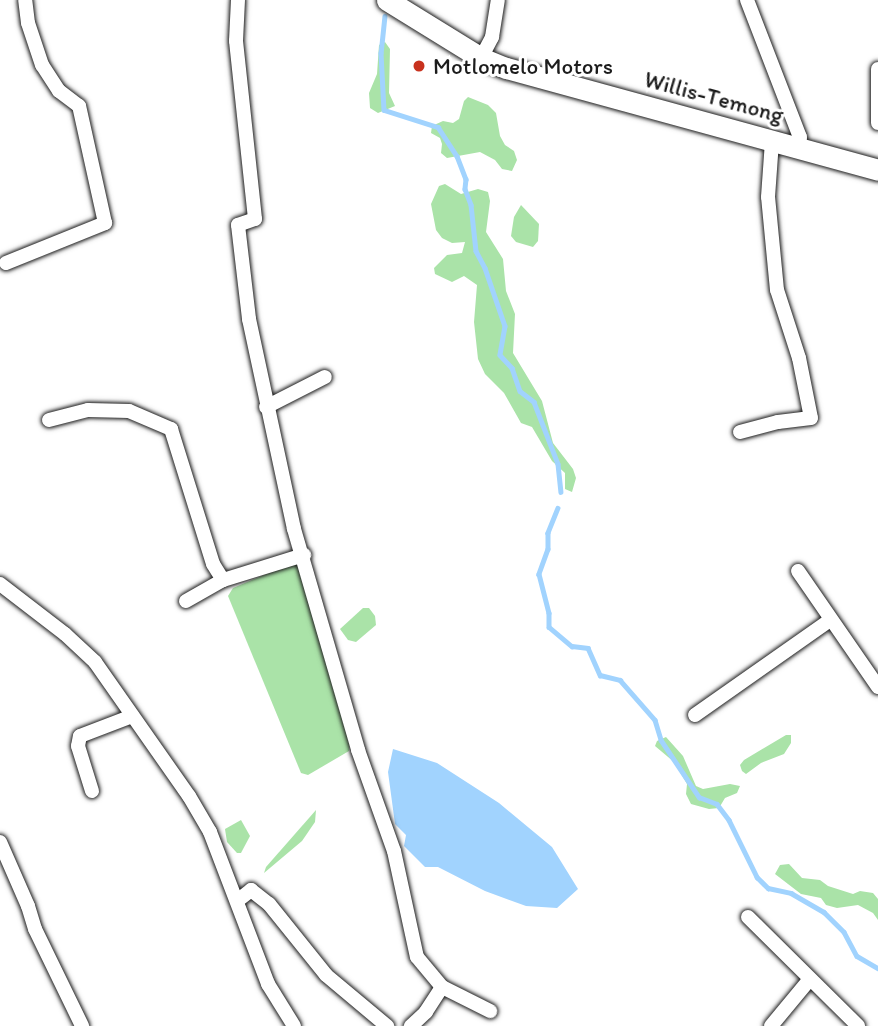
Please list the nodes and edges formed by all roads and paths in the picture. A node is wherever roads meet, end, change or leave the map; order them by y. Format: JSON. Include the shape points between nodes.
{"nodes":[{"id":1,"x":25,"y":0,"type":"edge"},
{"id":2,"x":238,"y":0,"type":"edge"},
{"id":3,"x":387,"y":0,"type":"edge"},
{"id":4,"x":498,"y":0,"type":"edge"},
{"id":5,"x":747,"y":0,"type":"edge"},
{"id":6,"x":481,"y":58,"type":"junction"},
{"id":7,"x":878,"y":69,"type":"edge"},
{"id":8,"x":878,"y":123,"type":"edge"},
{"id":9,"x":772,"y":141,"type":"junction"},
{"id":10,"x":798,"y":148,"type":"junction"},
{"id":11,"x":877,"y":166,"type":"edge"},
{"id":12,"x":6,"y":263,"type":"dead end"},
{"id":13,"x":325,"y":377,"type":"dead end"},
{"id":14,"x":266,"y":407,"type":"junction"},
{"id":15,"x":49,"y":419,"type":"dead end"},
{"id":16,"x":740,"y":432,"type":"dead end"},
{"id":17,"x":304,"y":555,"type":"junction"},
{"id":18,"x":798,"y":570,"type":"dead end"},
{"id":19,"x":223,"y":580,"type":"junction"},
{"id":20,"x":0,"y":584,"type":"edge"},
{"id":21,"x":186,"y":601,"type":"dead end"},
{"id":22,"x":830,"y":620,"type":"junction"},
{"id":23,"x":878,"y":687,"type":"edge"},
{"id":24,"x":695,"y":715,"type":"dead end"},
{"id":25,"x":132,"y":716,"type":"junction"},
{"id":26,"x":92,"y":791,"type":"dead end"},
{"id":27,"x":0,"y":842,"type":"edge"},
{"id":28,"x":237,"y":901,"type":"junction"},
{"id":29,"x":748,"y":917,"type":"dead end"},
{"id":30,"x":810,"y":979,"type":"junction"},
{"id":31,"x":442,"y":986,"type":"junction"},
{"id":32,"x":490,"y":1011,"type":"dead end"},
{"id":33,"x":82,"y":1026,"type":"edge"},
{"id":34,"x":295,"y":1026,"type":"edge"},
{"id":35,"x":387,"y":1026,"type":"edge"},
{"id":36,"x":411,"y":1026,"type":"edge"},
{"id":37,"x":771,"y":1026,"type":"edge"},
{"id":38,"x":858,"y":1026,"type":"edge"}],
"edges":[{"from":1,"to":12,"type":"street","via":[[27,23],[42,65],[60,91],[79,106],[105,223]]},
{"from":2,"to":14,"type":"street","via":[[236,41],[255,219],[237,225]]},
{"from":3,"to":6,"type":"main road","name":"Willis-Temong"},
{"from":4,"to":6,"type":"street","via":[[492,37]]},
{"from":5,"to":10,"type":"street","via":[[800,137]]},
{"from":6,"to":9,"type":"main road","name":"Willis-Temong"},
{"from":7,"to":8,"type":"street"},
{"from":9,"to":10,"type":"main road","name":"Willis-Temong"},
{"from":9,"to":16,"type":"street","via":[[768,197],[778,290],[811,418]]},
{"from":10,"to":11,"type":"main road","name":"Willis-Temong"},
{"from":13,"to":14,"type":"street"},
{"from":14,"to":17,"type":"street"},
{"from":15,"to":19,"type":"street","via":[[88,410],[129,411],[171,429],[213,564]]},
{"from":17,"to":19,"type":"street"},
{"from":17,"to":31,"type":"street","via":[[358,750],[394,851],[417,957]]},
{"from":18,"to":22,"type":"street"},
{"from":19,"to":21,"type":"street"},
{"from":20,"to":25,"type":"street","via":[[95,662]]},
{"from":22,"to":23,"type":"street"},
{"from":22,"to":24,"type":"street"},
{"from":25,"to":26,"type":"street","via":[[80,736],[78,746]]},
{"from":25,"to":28,"type":"street","via":[[210,831]]},
{"from":27,"to":33,"type":"street"},
{"from":28,"to":34,"type":"street","via":[[268,985]]},
{"from":28,"to":35,"type":"street","via":[[251,890],[269,904],[326,975]]},
{"from":29,"to":30,"type":"street"},
{"from":30,"to":37,"type":"street"},
{"from":30,"to":38,"type":"street"},
{"from":31,"to":32,"type":"street"},
{"from":31,"to":36,"type":"street"}]}
